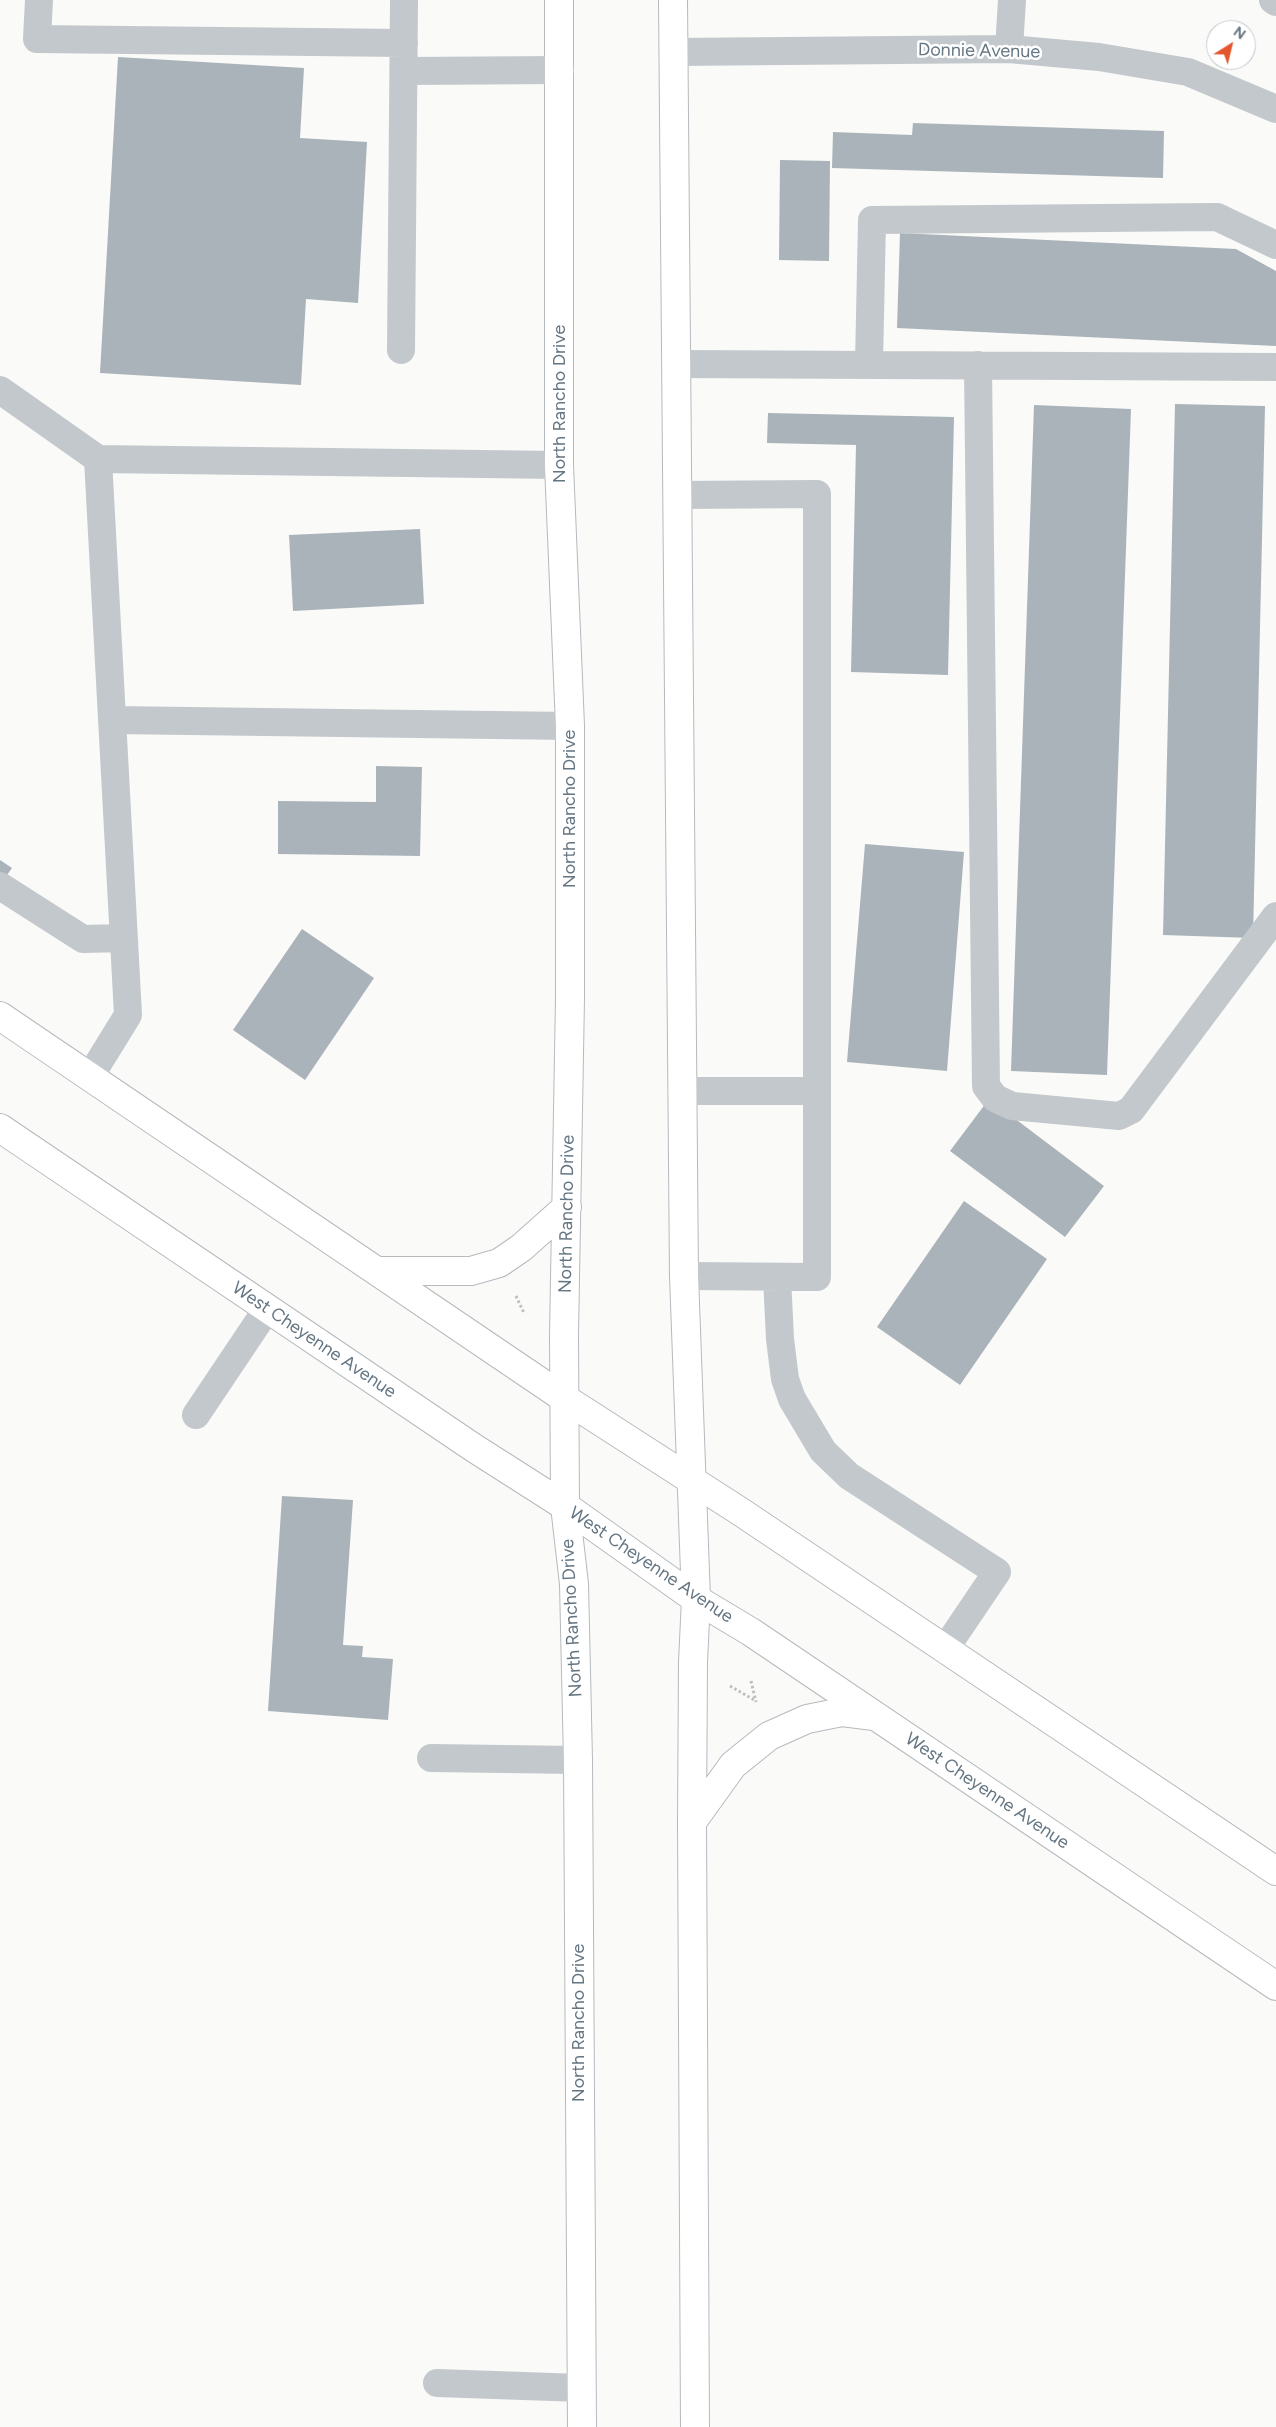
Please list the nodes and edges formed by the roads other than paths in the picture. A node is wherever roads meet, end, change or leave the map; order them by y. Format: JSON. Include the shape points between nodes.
{"nodes":[{"id":1,"x":39,"y":0,"type":"edge"},
{"id":2,"x":404,"y":0,"type":"edge"},
{"id":3,"x":559,"y":0,"type":"edge"},
{"id":4,"x":673,"y":0,"type":"edge"},
{"id":5,"x":1012,"y":0,"type":"edge"},
{"id":6,"x":404,"y":43,"type":"junction"},
{"id":7,"x":1009,"y":49,"type":"junction"},
{"id":8,"x":674,"y":52,"type":"junction"},
{"id":9,"x":404,"y":70,"type":"junction"},
{"id":10,"x":560,"y":70,"type":"junction"},
{"id":11,"x":1276,"y":109,"type":"edge"},
{"id":12,"x":1276,"y":244,"type":"edge"},
{"id":13,"x":401,"y":350,"type":"dead end"},
{"id":14,"x":678,"y":364,"type":"junction"},
{"id":15,"x":869,"y":364,"type":"junction"},
{"id":16,"x":978,"y":365,"type":"junction"},
{"id":17,"x":1276,"y":367,"type":"edge"},
{"id":18,"x":0,"y":391,"type":"edge"},
{"id":19,"x":98,"y":459,"type":"junction"},
{"id":20,"x":559,"y":465,"type":"junction"},
{"id":21,"x":678,"y":495,"type":"junction"},
{"id":22,"x":112,"y":720,"type":"junction"},
{"id":23,"x":570,"y":726,"type":"junction"},
{"id":24,"x":0,"y":886,"type":"edge"},
{"id":25,"x":1276,"y":916,"type":"edge"},
{"id":26,"x":124,"y":938,"type":"junction"},
{"id":27,"x":0,"y":1016,"type":"edge"},
{"id":28,"x":91,"y":1075,"type":"junction"},
{"id":29,"x":817,"y":1091,"type":"junction"},
{"id":30,"x":682,"y":1092,"type":"junction"},
{"id":31,"x":0,"y":1128,"type":"edge"},
{"id":32,"x":567,"y":1207,"type":"junction"},
{"id":33,"x":379,"y":1272,"type":"junction"},
{"id":34,"x":684,"y":1276,"type":"junction"},
{"id":35,"x":777,"y":1277,"type":"junction"},
{"id":36,"x":268,"y":1309,"type":"junction"},
{"id":37,"x":564,"y":1398,"type":"junction"},
{"id":38,"x":196,"y":1416,"type":"dead end"},
{"id":39,"x":693,"y":1480,"type":"junction"},
{"id":40,"x":565,"y":1506,"type":"junction"},
{"id":41,"x":696,"y":1600,"type":"junction"},
{"id":42,"x":945,"y":1649,"type":"junction"},
{"id":43,"x":877,"y":1717,"type":"junction"},
{"id":44,"x":431,"y":1758,"type":"dead end"},
{"id":45,"x":578,"y":1760,"type":"junction"},
{"id":46,"x":692,"y":1822,"type":"junction"},
{"id":47,"x":1276,"y":1872,"type":"edge"},
{"id":48,"x":1276,"y":1986,"type":"edge"},
{"id":49,"x":437,"y":2383,"type":"dead end"},
{"id":50,"x":581,"y":2388,"type":"junction"},
{"id":51,"x":582,"y":2427,"type":"edge"},
{"id":52,"x":695,"y":2427,"type":"edge"}],
"edges":[{"from":1,"to":6,"type":"street","via":[[37,39]]},
{"from":2,"to":6,"type":"street"},
{"from":3,"to":10,"type":"main road","name":"North Rancho Drive"},
{"from":4,"to":8,"type":"main road"},
{"from":5,"to":7,"type":"street"},
{"from":6,"to":9,"type":"street"},
{"from":7,"to":8,"type":"street","name":"Donnie Avenue"},
{"from":7,"to":11,"type":"street","name":"Donnie Avenue","via":[[1099,56],[1188,72]]},
{"from":8,"to":14,"type":"main road"},
{"from":9,"to":10,"type":"street"},
{"from":9,"to":13,"type":"street"},
{"from":10,"to":20,"type":"main road","name":"North Rancho Drive"},
{"from":12,"to":15,"type":"street","via":[[1217,217],[872,220]]},
{"from":14,"to":15,"type":"street"},
{"from":14,"to":21,"type":"main road"},
{"from":15,"to":16,"type":"street"},
{"from":16,"to":17,"type":"street"},
{"from":16,"to":25,"type":"street","via":[[986,1086],[995,1098],[1012,1106],[1119,1116],[1131,1110]]},
{"from":18,"to":19,"type":"street"},
{"from":19,"to":20,"type":"street"},
{"from":19,"to":22,"type":"street"},
{"from":20,"to":23,"type":"main road","name":"North Rancho Drive"},
{"from":21,"to":29,"type":"street","via":[[817,494]]},
{"from":21,"to":30,"type":"main road"},
{"from":22,"to":23,"type":"street"},
{"from":22,"to":26,"type":"street"},
{"from":23,"to":32,"type":"main road","name":"North Rancho Drive"},
{"from":24,"to":26,"type":"street","via":[[83,939]]},
{"from":26,"to":28,"type":"street","via":[[128,1015]]},
{"from":27,"to":28,"type":"main road"},
{"from":28,"to":33,"type":"main road"},
{"from":29,"to":30,"type":"street"},
{"from":29,"to":35,"type":"street","via":[[817,1277]]},
{"from":30,"to":34,"type":"main road"},
{"from":31,"to":36,"type":"main road","name":"West Cheyenne Avenue"},
{"from":32,"to":33,"type":"main road","via":[[499,1263],[471,1271]]},
{"from":32,"to":37,"type":"main road","name":"North Rancho Drive"},
{"from":33,"to":37,"type":"main road"},
{"from":34,"to":35,"type":"street"},
{"from":34,"to":39,"type":"main road"},
{"from":35,"to":42,"type":"street","via":[[785,1380],[792,1399],[823,1451],[849,1476],[997,1572]]},
{"from":36,"to":38,"type":"street"},
{"from":36,"to":40,"type":"main road","name":"West Cheyenne Avenue"},
{"from":37,"to":39,"type":"main road"},
{"from":37,"to":40,"type":"main road","name":"North Rancho Drive"},
{"from":39,"to":41,"type":"main road"},
{"from":39,"to":42,"type":"main road"},
{"from":40,"to":41,"type":"main road","name":"West Cheyenne Avenue"},
{"from":40,"to":45,"type":"main road","name":"North Rancho Drive","via":[[574,1584]]},
{"from":41,"to":43,"type":"main road","name":"West Cheyenne Avenue","via":[[751,1632]]},
{"from":41,"to":46,"type":"main road"},
{"from":42,"to":47,"type":"main road"},
{"from":43,"to":46,"type":"main road","via":[[842,1712],[807,1719],[769,1736],[733,1765]]},
{"from":43,"to":48,"type":"main road","name":"West Cheyenne Avenue"},
{"from":44,"to":45,"type":"street"},
{"from":45,"to":50,"type":"main road","name":"North Rancho Drive"},
{"from":46,"to":52,"type":"main road"},
{"from":49,"to":50,"type":"street"},
{"from":50,"to":51,"type":"main road","name":"North Rancho Drive"}]}
